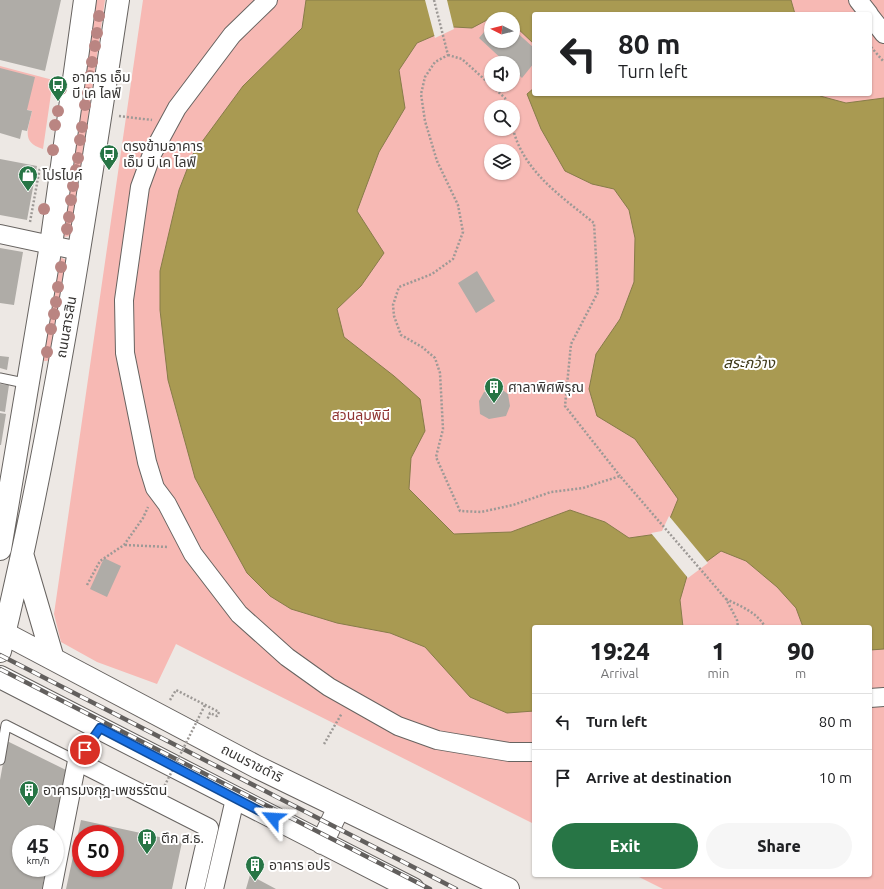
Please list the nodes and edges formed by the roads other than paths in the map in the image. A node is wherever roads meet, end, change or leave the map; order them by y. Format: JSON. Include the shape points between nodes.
{"nodes":[{"id":1,"x":85,"y":0,"type":"edge"},
{"id":2,"x":118,"y":0,"type":"edge"},
{"id":3,"x":268,"y":0,"type":"edge"},
{"id":4,"x":858,"y":0,"type":"edge"},
{"id":5,"x":867,"y":12,"type":"edge"},
{"id":6,"x":872,"y":19,"type":"edge"},
{"id":7,"x":884,"y":34,"type":"edge"},
{"id":8,"x":0,"y":234,"type":"edge"},
{"id":9,"x":51,"y":245,"type":"junction"},
{"id":10,"x":79,"y":251,"type":"junction"},
{"id":11,"x":57,"y":375,"type":"junction"},
{"id":12,"x":0,"y":378,"type":"edge"},
{"id":13,"x":30,"y":378,"type":"junction"},
{"id":14,"x":51,"y":406,"type":"junction"},
{"id":15,"x":25,"y":407,"type":"junction"},
{"id":16,"x":0,"y":549,"type":"edge"},
{"id":17,"x":23,"y":556,"type":"junction"},
{"id":18,"x":1,"y":638,"type":"edge"},
{"id":19,"x":54,"y":659,"type":"junction"},
{"id":20,"x":0,"y":676,"type":"edge"},
{"id":21,"x":884,"y":697,"type":"edge"},
{"id":22,"x":872,"y":698,"type":"edge"},
{"id":23,"x":100,"y":728,"type":"junction"},
{"id":24,"x":532,"y":752,"type":"edge"},
{"id":25,"x":0,"y":760,"type":"edge"},
{"id":26,"x":77,"y":761,"type":"junction"},
{"id":27,"x":235,"y":799,"type":"junction"},
{"id":28,"x":339,"y":807,"type":"junction"},
{"id":29,"x":322,"y":843,"type":"junction"},
{"id":30,"x":52,"y":889,"type":"edge"},
{"id":31,"x":195,"y":889,"type":"edge"},
{"id":32,"x":214,"y":889,"type":"edge"},
{"id":33,"x":413,"y":889,"type":"edge"},
{"id":34,"x":508,"y":889,"type":"edge"}],
"edges":[{"from":1,"to":9,"type":"street","name":"ถนนสารสิน"},
{"from":2,"to":10,"type":"street","name":"ถนนสารสิน"},
{"from":3,"to":24,"type":"street","via":[[232,36],[181,102],[152,154],[140,187],[124,300],[125,353],[147,462],[155,488],[167,504],[192,554],[239,614],[287,657],[329,687],[398,726],[437,740],[509,752]]},
{"from":4,"to":5,"type":"street"},
{"from":6,"to":7,"type":"street"},
{"from":8,"to":9,"type":"street"},
{"from":9,"to":10,"type":"street"},
{"from":9,"to":13,"type":"street","name":"ถนนสารสิน"},
{"from":10,"to":11,"type":"street","name":"ถนนสารสิน"},
{"from":11,"to":13,"type":"street","via":[[50,383],[44,385]]},
{"from":11,"to":14,"type":"street","name":"ถนนสารสิน"},
{"from":12,"to":13,"type":"lane"},
{"from":13,"to":15,"type":"street","name":"ถนนสารสิน"},
{"from":14,"to":15,"type":"street","via":[[43,395],[37,396]]},
{"from":14,"to":17,"type":"street","name":"ถนนสารสิน"},
{"from":15,"to":16,"type":"street","name":"ถนนสารสิน"},
{"from":17,"to":18,"type":"street","name":"ถนนสารสิน"},
{"from":17,"to":19,"type":"street"},
{"from":18,"to":19,"type":"street","name":"ถนนราชดำริ"},
{"from":19,"to":28,"type":"street","name":"ถนนราชดำริ","via":[[257,767]]},
{"from":20,"to":23,"type":"street"},
{"from":21,"to":22,"type":"street"},
{"from":23,"to":26,"type":"lane","via":[[93,742]]},
{"from":23,"to":27,"type":"street"},
{"from":25,"to":26,"type":"lane","via":[[6,725]]},
{"from":26,"to":30,"type":"street"},
{"from":26,"to":31,"type":"street","via":[[209,828]]},
{"from":27,"to":29,"type":"street"},
{"from":27,"to":32,"type":"street"},
{"from":28,"to":29,"type":"street"},
{"from":28,"to":34,"type":"street","name":"ถนนราชดำริ"},
{"from":29,"to":33,"type":"street"}]}
